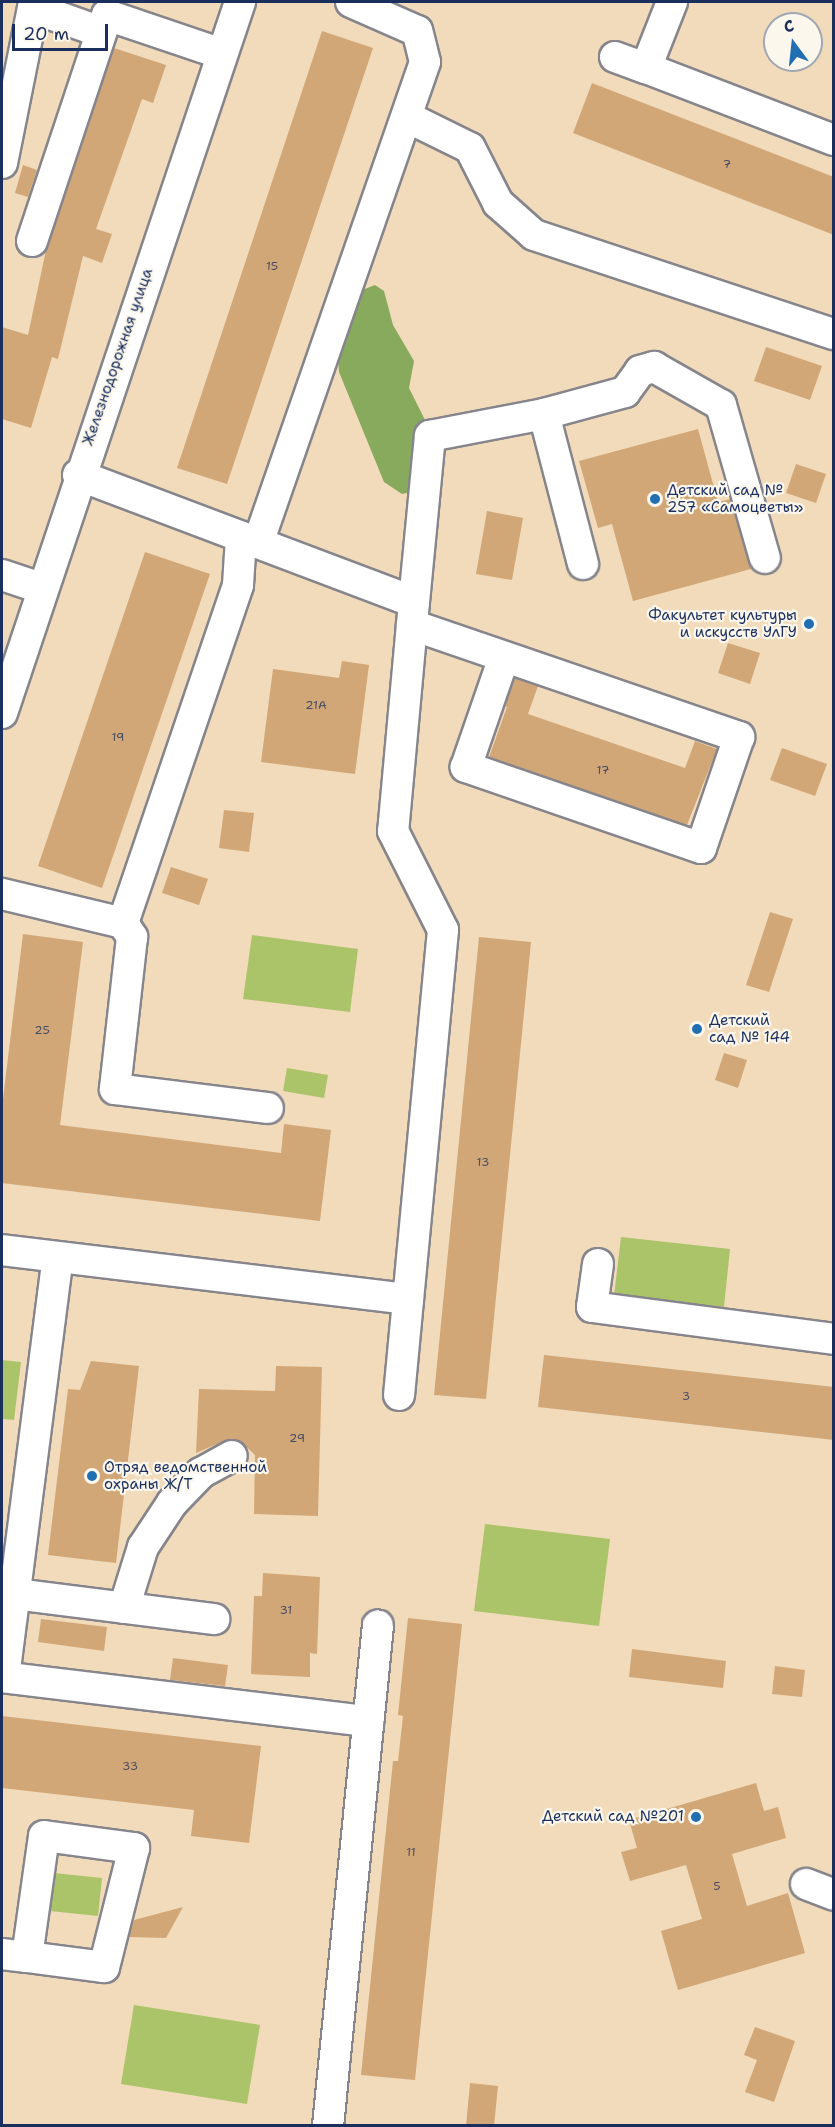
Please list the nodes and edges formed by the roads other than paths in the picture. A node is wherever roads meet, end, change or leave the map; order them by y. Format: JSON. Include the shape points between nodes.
{"nodes":[{"id":1,"x":240,"y":2,"type":"edge"},
{"id":2,"x":351,"y":2,"type":"edge"},
{"id":3,"x":672,"y":2,"type":"edge"},
{"id":4,"x":101,"y":32,"type":"junction"},
{"id":5,"x":222,"y":54,"type":"junction"},
{"id":6,"x":615,"y":57,"type":"dead end"},
{"id":7,"x":646,"y":68,"type":"junction"},
{"id":8,"x":407,"y":117,"type":"junction"},
{"id":9,"x":834,"y":140,"type":"edge"},
{"id":10,"x":2,"y":163,"type":"edge"},
{"id":11,"x":32,"y":241,"type":"dead end"},
{"id":12,"x":834,"y":334,"type":"edge"},
{"id":13,"x":544,"y":414,"type":"junction"},
{"id":14,"x":78,"y":475,"type":"junction"},
{"id":15,"x":249,"y":540,"type":"junction"},
{"id":16,"x":765,"y":558,"type":"dead end"},
{"id":17,"x":584,"y":564,"type":"dead end"},
{"id":18,"x":2,"y":575,"type":"edge"},
{"id":19,"x":41,"y":588,"type":"junction"},
{"id":20,"x":413,"y":614,"type":"junction"},
{"id":21,"x":504,"y":657,"type":"junction"},
{"id":22,"x":2,"y":713,"type":"edge"},
{"id":23,"x":2,"y":894,"type":"edge"},
{"id":24,"x":123,"y":923,"type":"junction"},
{"id":25,"x":268,"y":1108,"type":"dead end"},
{"id":26,"x":2,"y":1250,"type":"edge"},
{"id":27,"x":58,"y":1257,"type":"junction"},
{"id":28,"x":598,"y":1264,"type":"dead end"},
{"id":29,"x":408,"y":1299,"type":"junction"},
{"id":30,"x":834,"y":1338,"type":"edge"},
{"id":31,"x":399,"y":1395,"type":"dead end"},
{"id":32,"x":232,"y":1456,"type":"dead end"},
{"id":33,"x":15,"y":1594,"type":"junction"},
{"id":34,"x":124,"y":1608,"type":"junction"},
{"id":35,"x":214,"y":1619,"type":"dead end"},
{"id":36,"x":378,"y":1624,"type":"dead end"},
{"id":37,"x":3,"y":1677,"type":"edge"},
{"id":38,"x":368,"y":1721,"type":"junction"},
{"id":39,"x":14,"y":1956,"type":"edge"},
{"id":40,"x":328,"y":2126,"type":"edge"}],
"edges":[{"from":1,"to":5,"type":"street","name":"Железнодорожная улица"},
{"from":2,"to":8,"type":"street","via":[[403,20],[425,46],[425,62]]},
{"from":3,"to":7,"type":"street"},
{"from":4,"to":5,"type":"street","via":[[107,15]]},
{"from":4,"to":10,"type":"street","via":[[33,8]]},
{"from":4,"to":11,"type":"street"},
{"from":5,"to":14,"type":"street","name":"Железнодорожная улица"},
{"from":6,"to":7,"type":"street"},
{"from":7,"to":9,"type":"street"},
{"from":8,"to":12,"type":"street","via":[[470,148],[498,203],[534,235]]},
{"from":8,"to":15,"type":"street"},
{"from":13,"to":16,"type":"street","via":[[625,392],[640,371],[654,367],[721,405]]},
{"from":13,"to":17,"type":"street"},
{"from":13,"to":20,"type":"street","via":[[430,436]]},
{"from":14,"to":15,"type":"street"},
{"from":14,"to":19,"type":"street","name":"Железнодорожная улица"},
{"from":15,"to":20,"type":"street"},
{"from":15,"to":24,"type":"street","via":[[238,585]]},
{"from":18,"to":19,"type":"street"},
{"from":19,"to":22,"type":"street","name":"Железнодорожная улица"},
{"from":20,"to":21,"type":"street"},
{"from":20,"to":29,"type":"street","via":[[393,831],[443,930]]},
{"from":21,"to":21,"type":"street","via":[[466,767],[701,848],[739,737]]},
{"from":23,"to":24,"type":"street"},
{"from":24,"to":25,"type":"street","via":[[132,938],[115,1089]]},
{"from":26,"to":27,"type":"street"},
{"from":27,"to":29,"type":"street"},
{"from":27,"to":33,"type":"street"},
{"from":28,"to":30,"type":"street","via":[[592,1307]]},
{"from":29,"to":31,"type":"street"},
{"from":32,"to":34,"type":"street","via":[[201,1473],[172,1503],[143,1547]]},
{"from":33,"to":34,"type":"street"},
{"from":33,"to":37,"type":"street"},
{"from":34,"to":35,"type":"street"},
{"from":36,"to":38,"type":"street"},
{"from":37,"to":38,"type":"street"},
{"from":38,"to":40,"type":"street"},
{"from":39,"to":39,"type":"street","via":[[44,1836],[134,1848],[104,1967]]}]}
